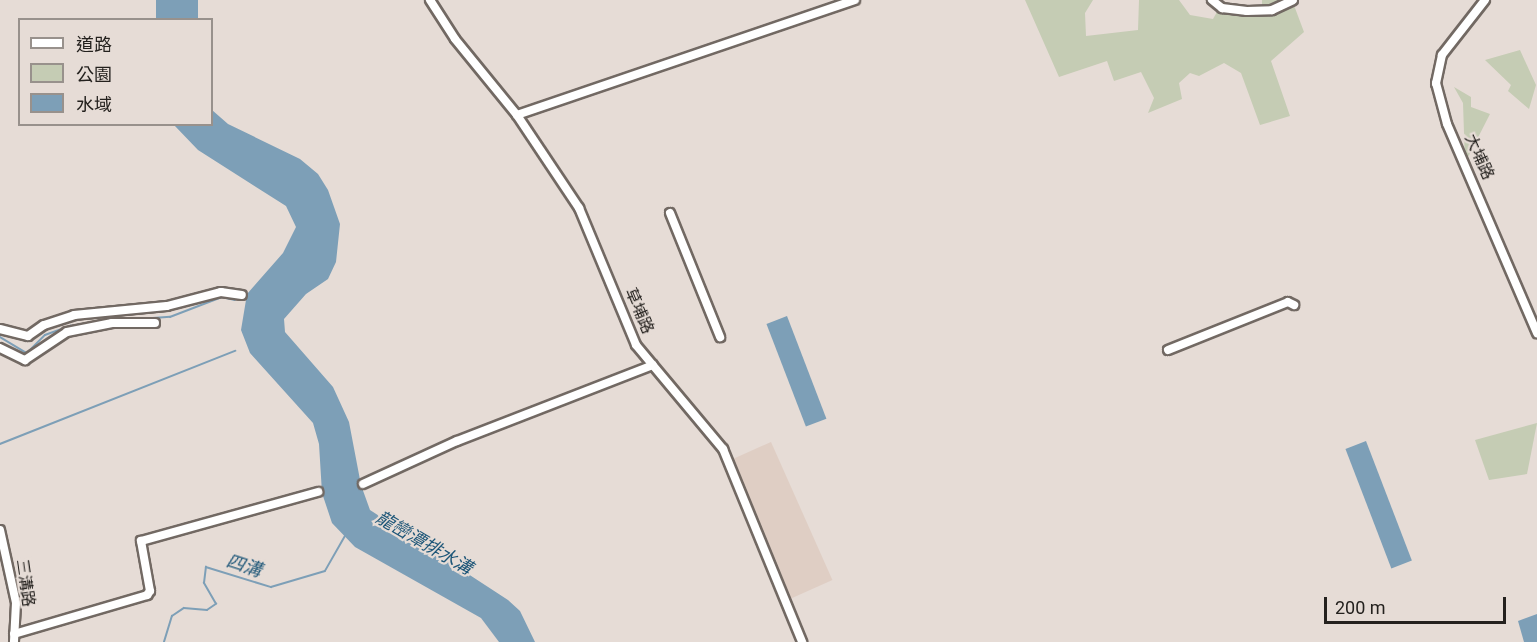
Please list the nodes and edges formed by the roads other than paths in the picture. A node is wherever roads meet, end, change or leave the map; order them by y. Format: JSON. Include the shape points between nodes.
{"nodes":[{"id":1,"x":430,"y":0,"type":"edge"},
{"id":2,"x":855,"y":0,"type":"edge"},
{"id":3,"x":1212,"y":0,"type":"edge"},
{"id":4,"x":1293,"y":0,"type":"edge"},
{"id":5,"x":1485,"y":0,"type":"edge"},
{"id":6,"x":517,"y":115,"type":"junction"},
{"id":7,"x":670,"y":213,"type":"dead end"},
{"id":8,"x":242,"y":295,"type":"dead end"},
{"id":9,"x":1294,"y":305,"type":"dead end"},
{"id":10,"x":155,"y":323,"type":"dead end"},
{"id":11,"x":0,"y":329,"type":"edge"},
{"id":12,"x":1537,"y":333,"type":"edge"},
{"id":13,"x":720,"y":337,"type":"dead end"},
{"id":14,"x":0,"y":348,"type":"edge"},
{"id":15,"x":1168,"y":350,"type":"dead end"},
{"id":16,"x":653,"y":365,"type":"junction"},
{"id":17,"x":363,"y":484,"type":"dead end"},
{"id":18,"x":318,"y":492,"type":"dead end"},
{"id":19,"x":0,"y":530,"type":"edge"},
{"id":20,"x":14,"y":638,"type":"edge"},
{"id":21,"x":802,"y":642,"type":"edge"}],
"edges":[{"from":1,"to":6,"type":"street","name":"草埔路","via":[[455,39]]},
{"from":2,"to":6,"type":"street"},
{"from":3,"to":4,"type":"street","via":[[1222,8],[1247,11],[1272,10]]},
{"from":5,"to":12,"type":"street","name":"大埔路","via":[[1442,55],[1436,83],[1447,124]]},
{"from":6,"to":16,"type":"street","name":"草埔路","via":[[579,208],[636,345]]},
{"from":7,"to":13,"type":"street"},
{"from":8,"to":11,"type":"street","via":[[221,292],[167,306],[74,315],[44,325],[28,336]]},
{"from":9,"to":15,"type":"street","via":[[1288,302]]},
{"from":10,"to":14,"type":"street","via":[[112,323],[67,332],[25,360]]},
{"from":16,"to":17,"type":"street","via":[[457,441]]},
{"from":16,"to":21,"type":"street","name":"草埔路","via":[[729,460]]},
{"from":18,"to":20,"type":"street","via":[[141,541],[150,591],[147,596]]},
{"from":19,"to":20,"type":"street","name":"三溝路","via":[[16,603]]}]}
